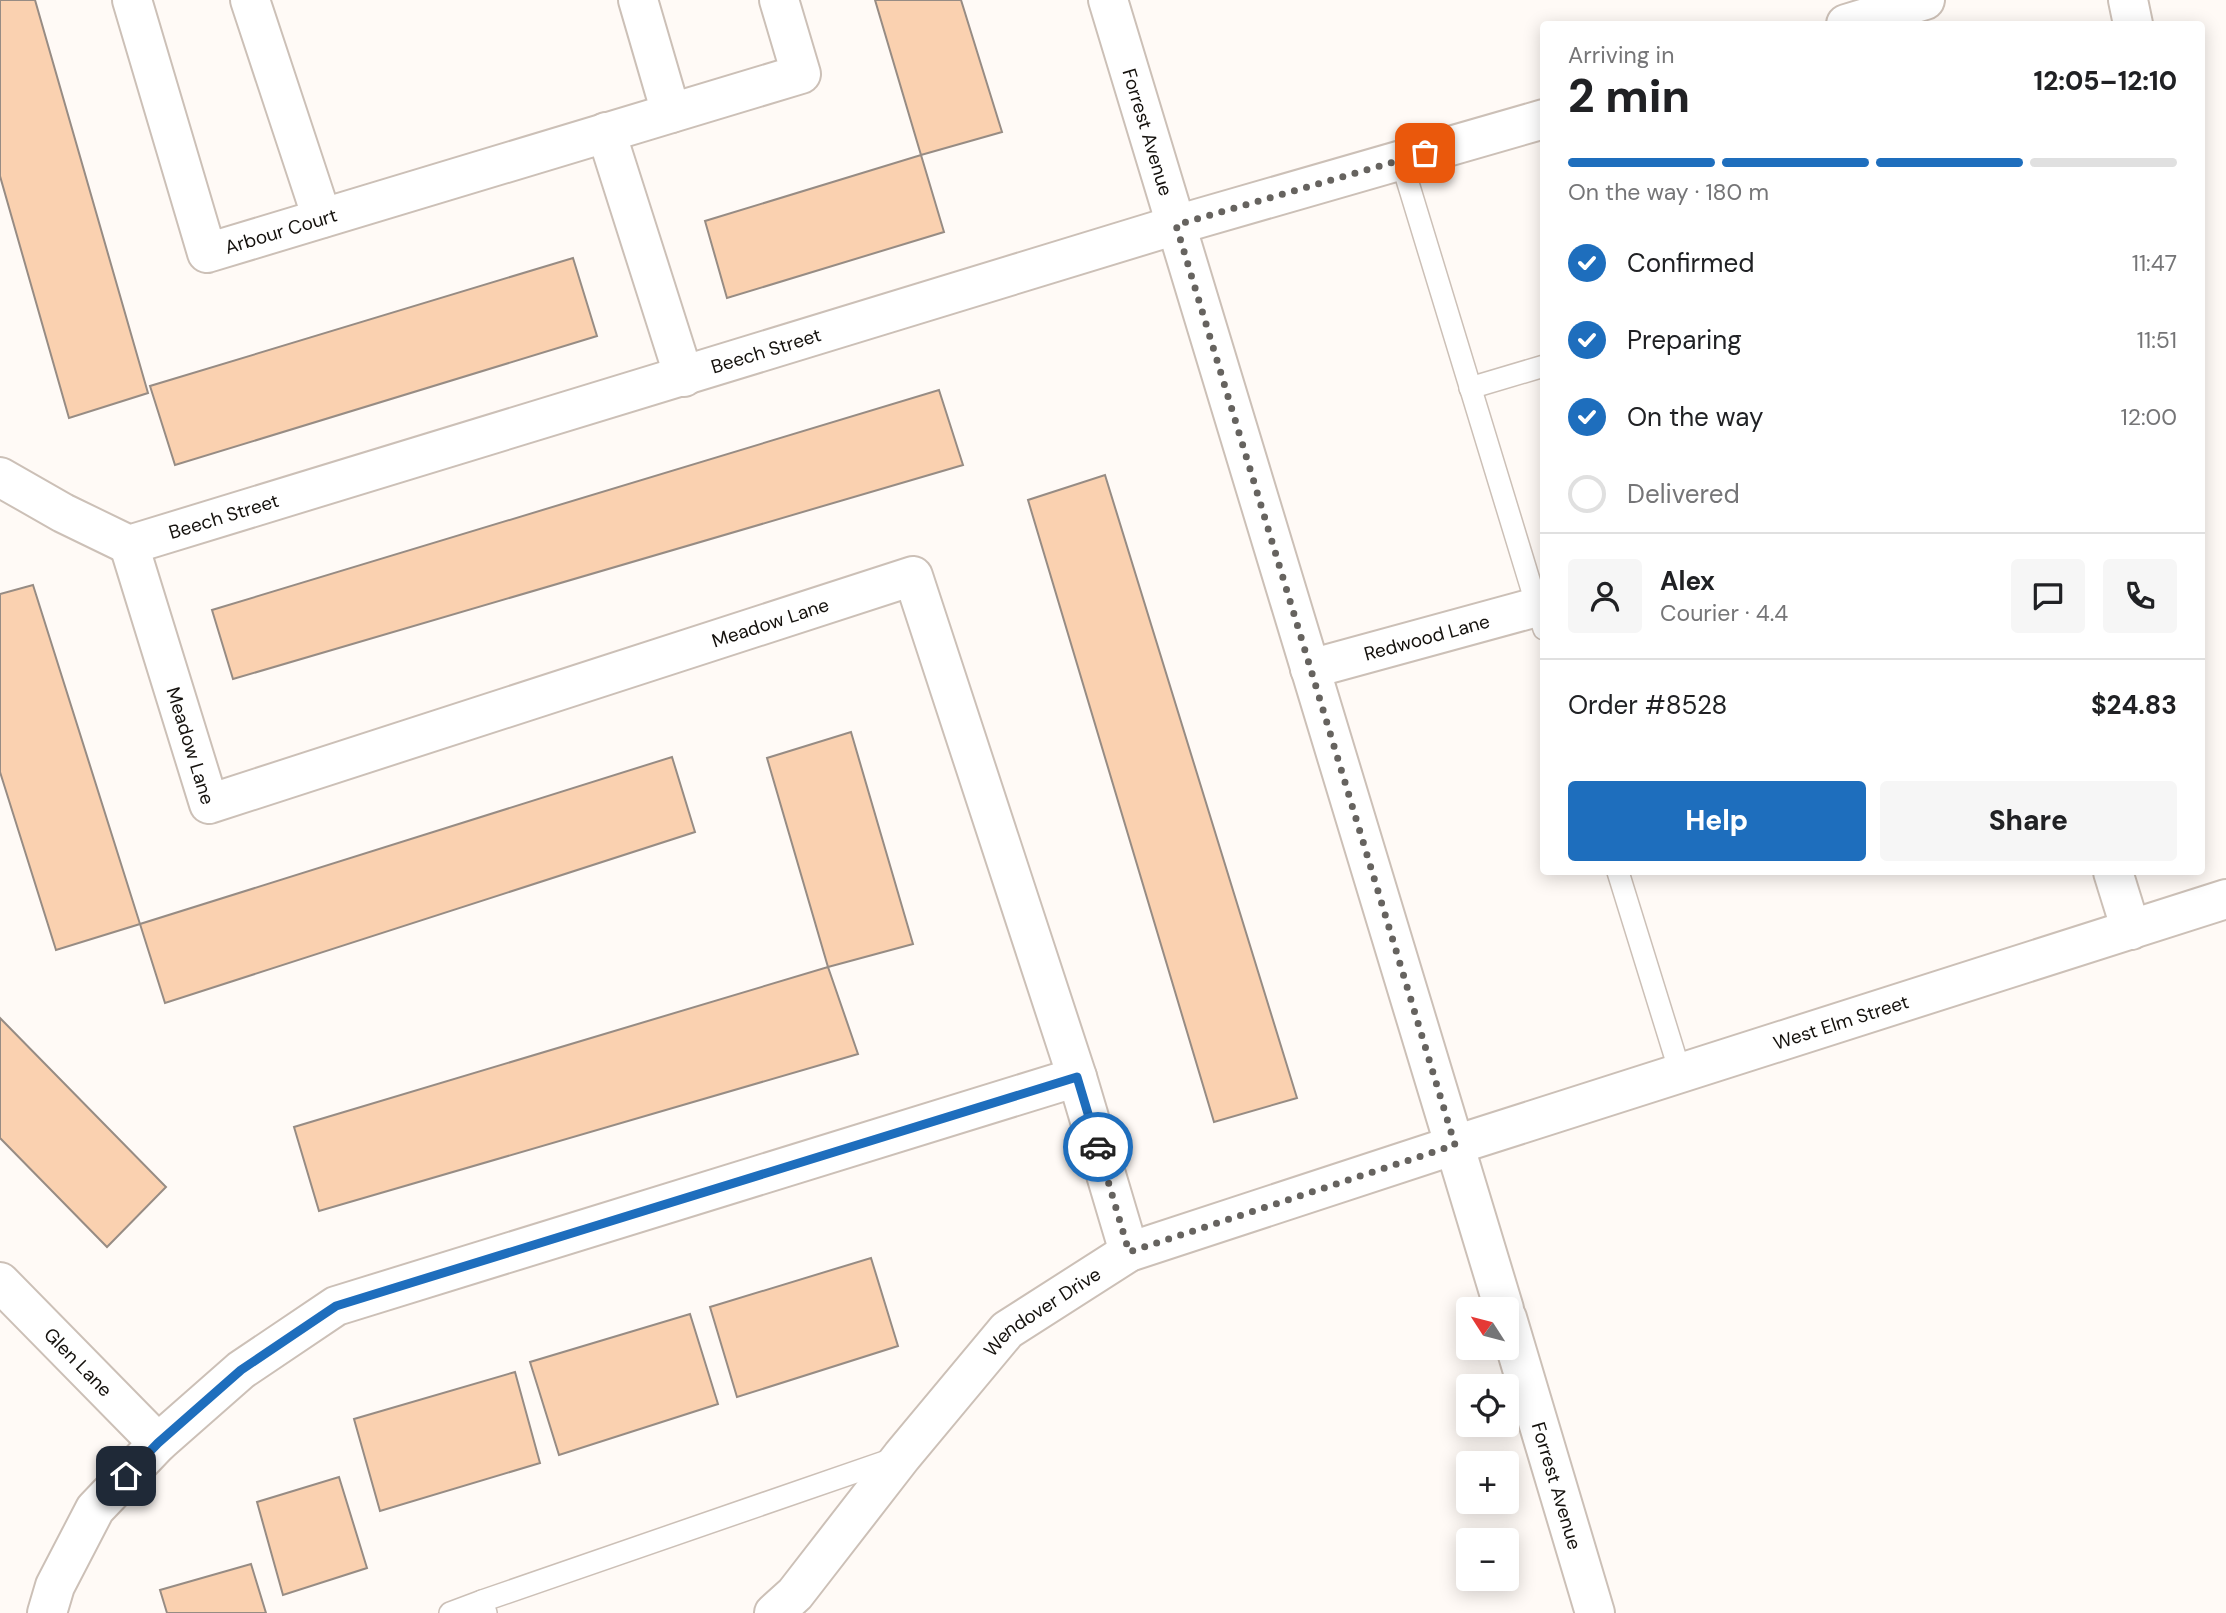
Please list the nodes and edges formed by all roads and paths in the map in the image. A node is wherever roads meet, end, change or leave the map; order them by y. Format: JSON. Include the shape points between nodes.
{"nodes":[{"id":1,"x":132,"y":0,"type":"edge"},
{"id":2,"x":250,"y":0,"type":"edge"},
{"id":3,"x":638,"y":0,"type":"edge"},
{"id":4,"x":779,"y":0,"type":"edge"},
{"id":5,"x":1108,"y":0,"type":"edge"},
{"id":6,"x":1925,"y":0,"type":"edge"},
{"id":7,"x":2128,"y":0,"type":"edge"},
{"id":8,"x":1856,"y":21,"type":"edge"},
{"id":9,"x":2132,"y":21,"type":"edge"},
{"id":10,"x":671,"y":113,"type":"junction"},
{"id":11,"x":1540,"y":120,"type":"edge"},
{"id":12,"x":606,"y":132,"type":"junction"},
{"id":13,"x":1401,"y":160,"type":"junction"},
{"id":14,"x":322,"y":218,"type":"junction"},
{"id":15,"x":1176,"y":225,"type":"junction"},
{"id":16,"x":1540,"y":367,"type":"edge"},
{"id":17,"x":684,"y":377,"type":"junction"},
{"id":18,"x":1470,"y":388,"type":"junction"},
{"id":19,"x":0,"y":477,"type":"edge"},
{"id":20,"x":129,"y":545,"type":"junction"},
{"id":21,"x":1540,"y":611,"type":"edge"},
{"id":22,"x":1540,"y":614,"type":"edge"},
{"id":23,"x":1310,"y":669,"type":"junction"},
{"id":24,"x":1619,"y":875,"type":"edge"},
{"id":25,"x":2114,"y":875,"type":"edge"},
{"id":26,"x":2226,"y":899,"type":"edge"},
{"id":27,"x":2131,"y":930,"type":"junction"},
{"id":28,"x":1680,"y":1072,"type":"junction"},
{"id":29,"x":1077,"y":1077,"type":"junction"},
{"id":30,"x":1455,"y":1145,"type":"junction"},
{"id":31,"x":1129,"y":1252,"type":"junction"},
{"id":32,"x":0,"y":1282,"type":"edge"},
{"id":33,"x":1500,"y":1297,"type":"edge"},
{"id":34,"x":1519,"y":1358,"type":"edge"},
{"id":35,"x":158,"y":1443,"type":"junction"},
{"id":36,"x":902,"y":1456,"type":"junction"},
{"id":37,"x":484,"y":1607,"type":"edge"},
{"id":38,"x":47,"y":1613,"type":"edge"},
{"id":39,"x":450,"y":1613,"type":"edge"},
{"id":40,"x":774,"y":1613,"type":"edge"},
{"id":41,"x":1595,"y":1613,"type":"edge"}],
"edges":[{"from":1,"to":14,"type":"street","name":"Arbour Court","via":[[207,253]]},
{"from":2,"to":14,"type":"street"},
{"from":3,"to":10,"type":"street"},
{"from":4,"to":10,"type":"street","name":"Arbour Court","via":[[801,74]]},
{"from":5,"to":15,"type":"street","name":"Forrest Avenue"},
{"from":6,"to":8,"type":"street"},
{"from":7,"to":9,"type":"street"},
{"from":10,"to":12,"type":"street","name":"Arbour Court"},
{"from":11,"to":13,"type":"street","name":"Beech Street"},
{"from":12,"to":14,"type":"street","name":"Arbour Court"},
{"from":12,"to":17,"type":"street"},
{"from":13,"to":15,"type":"street","name":"Beech Street"},
{"from":13,"to":18,"type":"lane"},
{"from":15,"to":17,"type":"street","name":"Beech Street"},
{"from":15,"to":23,"type":"street","name":"Forrest Avenue"},
{"from":16,"to":18,"type":"lane"},
{"from":17,"to":20,"type":"street","name":"Beech Street"},
{"from":18,"to":21,"type":"lane"},
{"from":19,"to":20,"type":"street"},
{"from":20,"to":29,"type":"street","name":"Meadow Lane","via":[[209,804],[913,576]]},
{"from":22,"to":23,"type":"street","name":"Redwood Lane"},
{"from":23,"to":30,"type":"street","name":"Forrest Avenue"},
{"from":24,"to":28,"type":"lane"},
{"from":25,"to":27,"type":"street"},
{"from":26,"to":27,"type":"street","name":"West Elm Street"},
{"from":27,"to":28,"type":"street","name":"West Elm Street"},
{"from":28,"to":30,"type":"street","name":"West Elm Street"},
{"from":29,"to":31,"type":"street","name":"Meadow Lane"},
{"from":29,"to":35,"type":"street","via":[[336,1306],[241,1370]]},
{"from":30,"to":31,"type":"street","name":"Wendover Drive"},
{"from":30,"to":33,"type":"street","name":"Forrest Avenue"},
{"from":31,"to":36,"type":"street","name":"Wendover Drive","via":[[1006,1330]]},
{"from":32,"to":35,"type":"street","name":"Glen Lane"},
{"from":34,"to":41,"type":"street","name":"Forrest Avenue"},
{"from":35,"to":38,"type":"street","via":[[94,1509],[55,1586]]},
{"from":36,"to":37,"type":"lane"},
{"from":36,"to":40,"type":"street","name":"Wendover Drive","via":[[796,1594]]},
{"from":37,"to":39,"type":"lane"}]}
